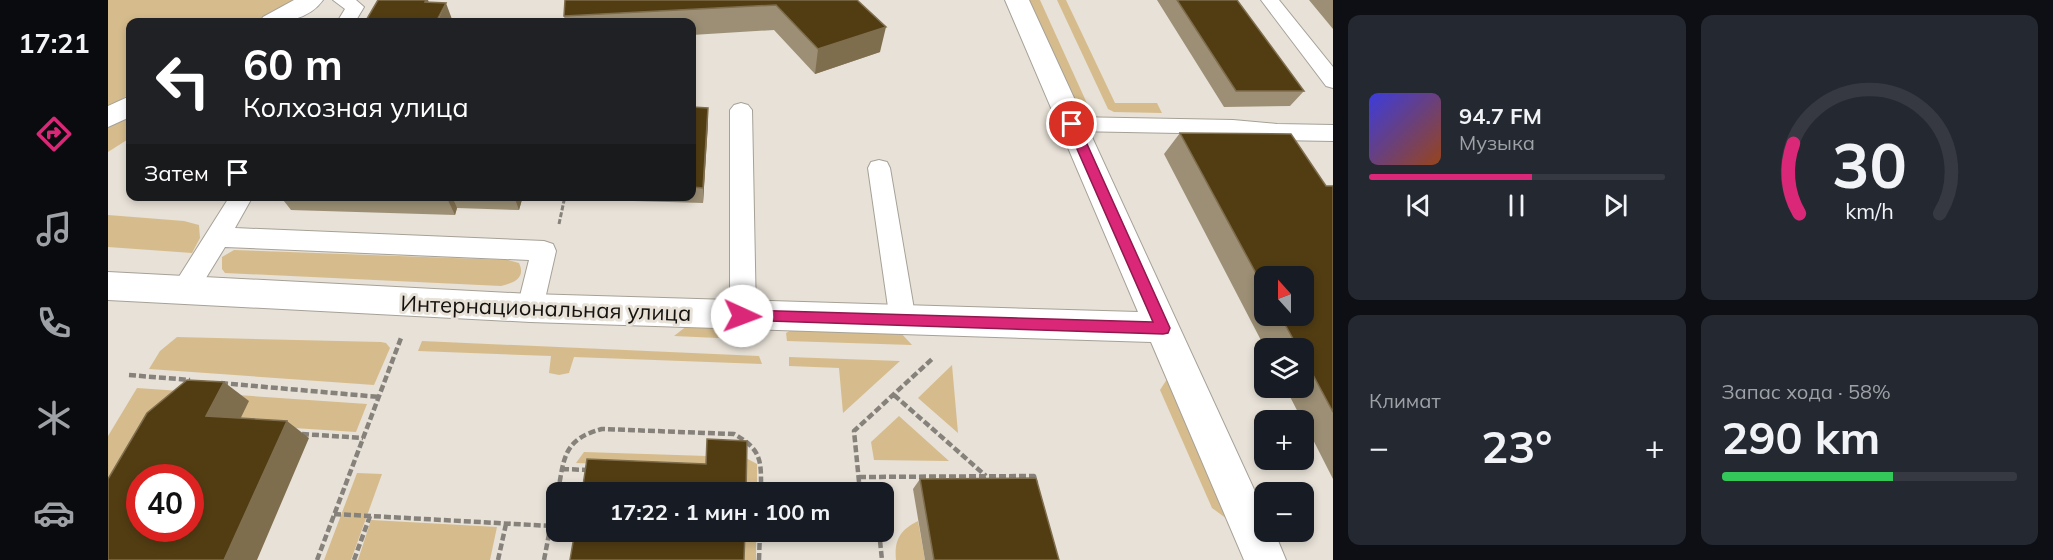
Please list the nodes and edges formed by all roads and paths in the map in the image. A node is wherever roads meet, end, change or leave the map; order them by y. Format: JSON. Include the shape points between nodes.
{"nodes":[{"id":1,"x":311,"y":0,"type":"edge"},
{"id":2,"x":342,"y":0,"type":"edge"},
{"id":3,"x":1017,"y":0,"type":"edge"},
{"id":4,"x":1270,"y":0,"type":"edge"},
{"id":5,"x":279,"y":18,"type":"edge"},
{"id":6,"x":348,"y":18,"type":"edge"},
{"id":7,"x":1333,"y":81,"type":"edge"},
{"id":8,"x":126,"y":107,"type":"edge"},
{"id":9,"x":741,"y":110,"type":"dead end"},
{"id":10,"x":108,"y":118,"type":"edge"},
{"id":11,"x":1072,"y":124,"type":"junction"},
{"id":12,"x":1332,"y":134,"type":"edge"},
{"id":13,"x":879,"y":168,"type":"dead end"},
{"id":14,"x":239,"y":201,"type":"edge"},
{"id":15,"x":218,"y":237,"type":"junction"},
{"id":16,"x":109,"y":289,"type":"edge"},
{"id":17,"x":184,"y":291,"type":"junction"},
{"id":18,"x":530,"y":308,"type":"junction"},
{"id":19,"x":742,"y":316,"type":"junction"},
{"id":20,"x":903,"y":321,"type":"junction"},
{"id":21,"x":1163,"y":328,"type":"junction"},
{"id":22,"x":402,"y":335,"type":"dead end"},
{"id":23,"x":936,"y":356,"type":"dead end"},
{"id":24,"x":129,"y":375,"type":"dead end"},
{"id":25,"x":200,"y":381,"type":"edge"},
{"id":26,"x":212,"y":382,"type":"edge"},
{"id":27,"x":894,"y":395,"type":"junction"},
{"id":28,"x":379,"y":397,"type":"junction"},
{"id":29,"x":294,"y":434,"type":"dead end"},
{"id":30,"x":363,"y":438,"type":"junction"},
{"id":31,"x":562,"y":470,"type":"junction"},
{"id":32,"x":597,"y":471,"type":"edge"},
{"id":33,"x":859,"y":477,"type":"junction"},
{"id":34,"x":986,"y":477,"type":"junction"},
{"id":35,"x":560,"y":482,"type":"edge"},
{"id":36,"x":760,"y":482,"type":"edge"},
{"id":37,"x":859,"y":482,"type":"edge"},
{"id":38,"x":1037,"y":487,"type":"edge"},
{"id":39,"x":334,"y":514,"type":"junction"},
{"id":40,"x":370,"y":516,"type":"junction"},
{"id":41,"x":506,"y":524,"type":"junction"},
{"id":42,"x":546,"y":526,"type":"edge"},
{"id":43,"x":548,"y":542,"type":"edge"},
{"id":44,"x":760,"y":542,"type":"edge"},
{"id":45,"x":880,"y":542,"type":"edge"},
{"id":46,"x":317,"y":560,"type":"edge"},
{"id":47,"x":354,"y":560,"type":"edge"},
{"id":48,"x":498,"y":560,"type":"edge"},
{"id":49,"x":544,"y":560,"type":"edge"},
{"id":50,"x":759,"y":560,"type":"edge"},
{"id":51,"x":882,"y":560,"type":"edge"},
{"id":52,"x":1258,"y":560,"type":"edge"},
{"id":53,"x":1265,"y":560,"type":"edge"}],
"edges":[{"from":1,"to":5,"type":"street"},
{"from":2,"to":6,"type":"lane","via":[[355,7]]},
{"from":3,"to":11,"type":"street"},
{"from":4,"to":7,"type":"lane"},
{"from":8,"to":10,"type":"street"},
{"from":9,"to":19,"type":"lane"},
{"from":11,"to":12,"type":"lane","via":[[1233,127]]},
{"from":11,"to":21,"type":"street"},
{"from":13,"to":20,"type":"lane"},
{"from":14,"to":15,"type":"lane"},
{"from":15,"to":17,"type":"lane"},
{"from":15,"to":18,"type":"lane","via":[[544,251]]},
{"from":16,"to":17,"type":"street","name":"Интернациональная улица"},
{"from":17,"to":18,"type":"street","name":"Интернациональная улица"},
{"from":18,"to":19,"type":"street","name":"Интернациональная улица"},
{"from":19,"to":20,"type":"street","name":"Интернациональная улица"},
{"from":20,"to":21,"type":"street","name":"Интернациональная улица"},
{"from":21,"to":53,"type":"street"},
{"from":22,"to":28,"type":"path"},
{"from":23,"to":27,"type":"path"},
{"from":24,"to":25,"type":"path"},
{"from":26,"to":28,"type":"path"},
{"from":27,"to":33,"type":"path","via":[[854,431]]},
{"from":27,"to":34,"type":"path"},
{"from":28,"to":30,"type":"path"},
{"from":29,"to":30,"type":"path"},
{"from":30,"to":39,"type":"path"},
{"from":31,"to":32,"type":"path"},
{"from":31,"to":35,"type":"path"},
{"from":31,"to":36,"type":"path","via":[[566,449],[574,438],[587,431],[734,434],[757,449],[761,458]]},
{"from":33,"to":34,"type":"path"},
{"from":33,"to":37,"type":"path"},
{"from":34,"to":38,"type":"path","via":[[1034,476]]},
{"from":39,"to":40,"type":"path"},
{"from":39,"to":46,"type":"path"},
{"from":40,"to":41,"type":"path"},
{"from":40,"to":47,"type":"path"},
{"from":41,"to":42,"type":"path"},
{"from":41,"to":48,"type":"path"},
{"from":43,"to":49,"type":"path"},
{"from":44,"to":50,"type":"path"},
{"from":45,"to":51,"type":"path"},
{"from":52,"to":53,"type":"lane"}]}
